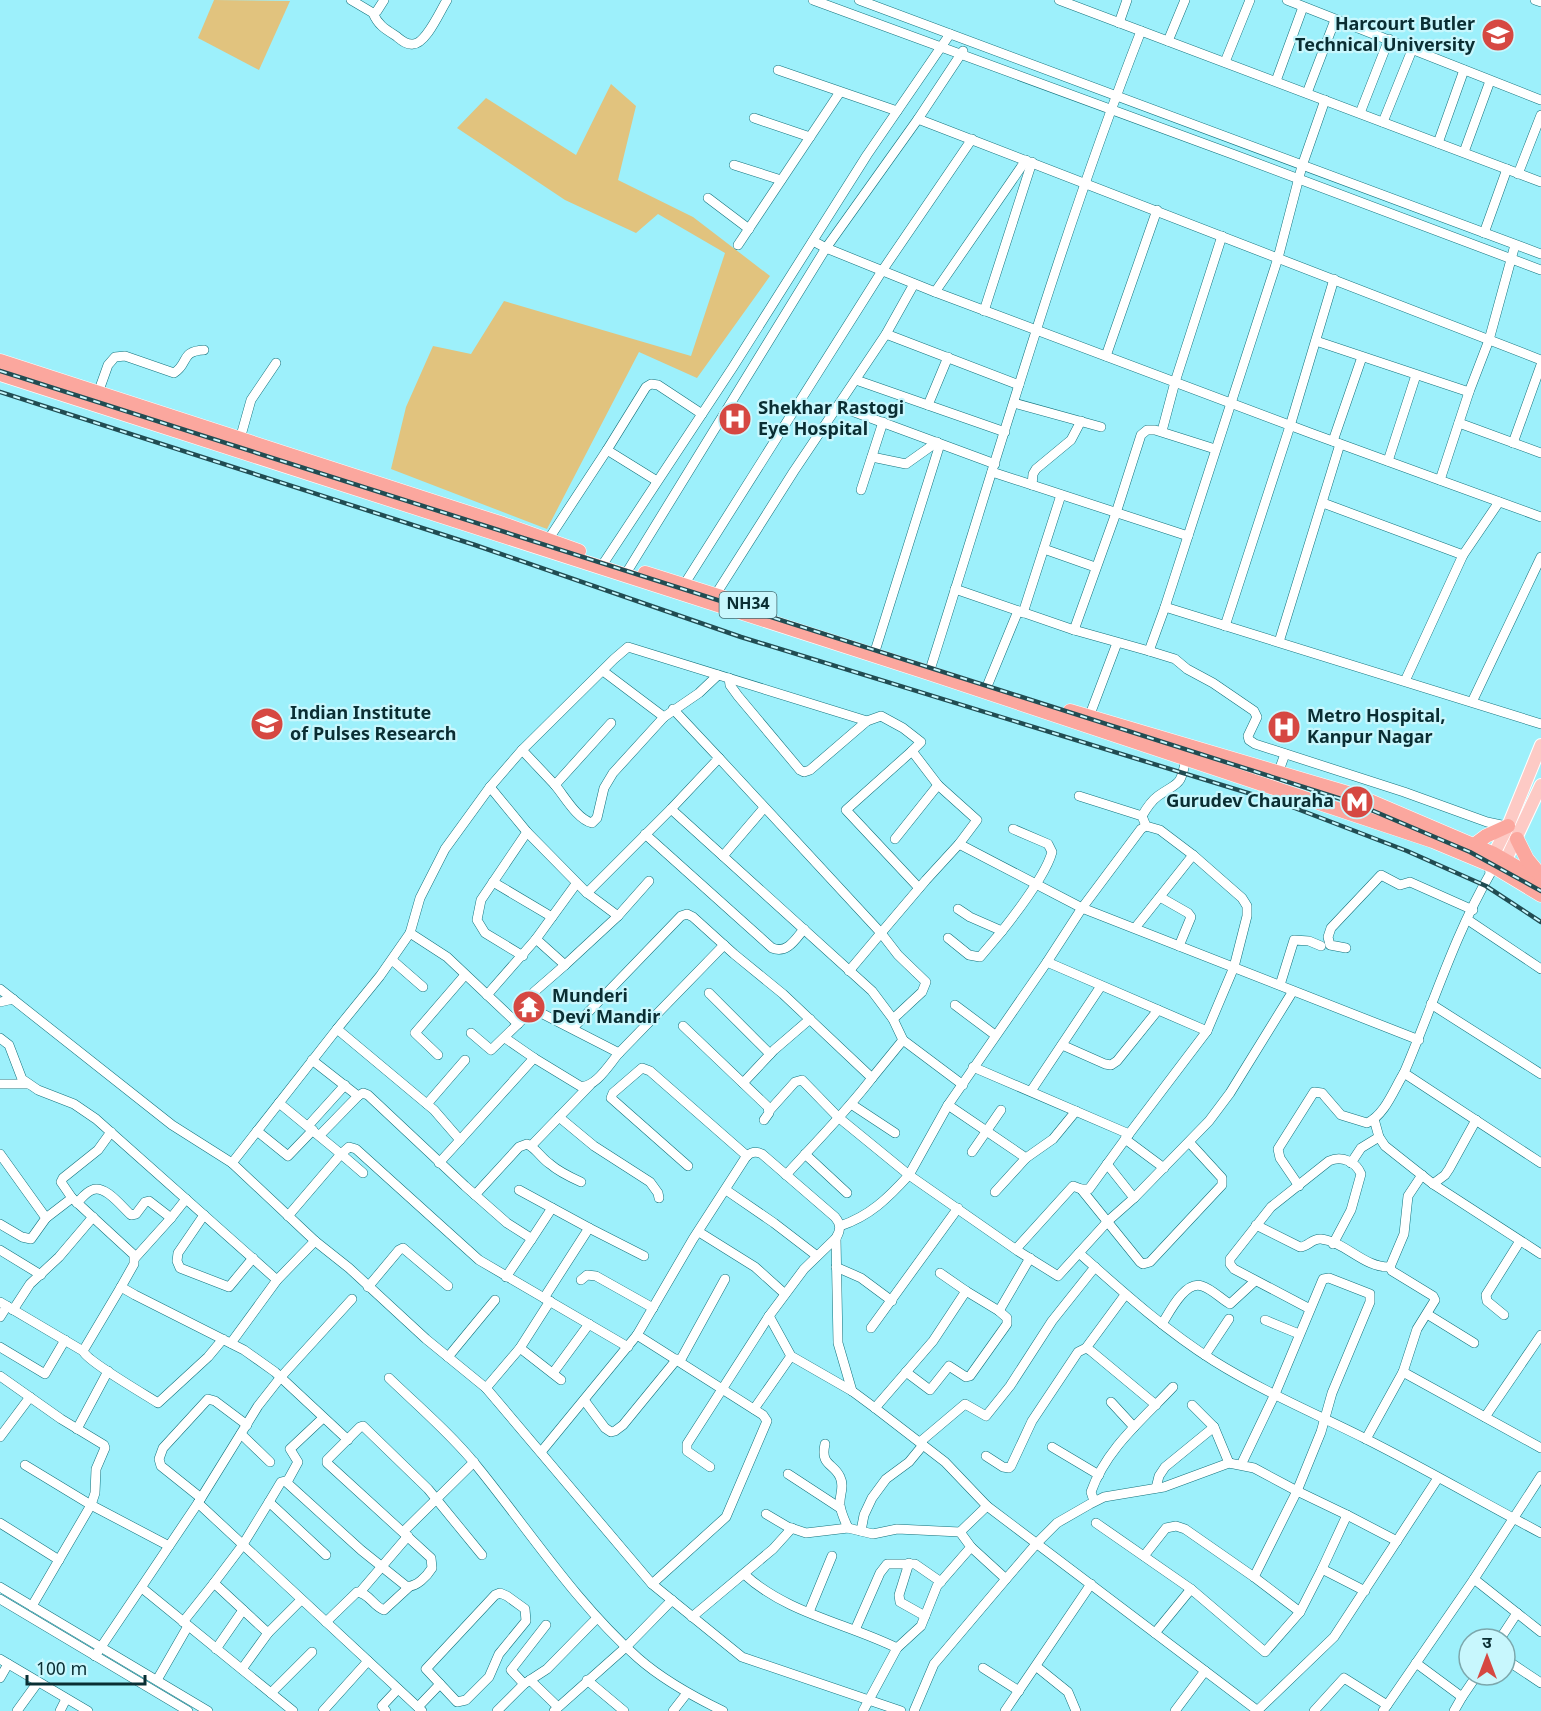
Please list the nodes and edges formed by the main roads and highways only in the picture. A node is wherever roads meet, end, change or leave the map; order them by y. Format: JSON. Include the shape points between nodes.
{"nodes":[{"id":1,"x":0,"y":361,"type":"edge"},
{"id":2,"x":0,"y":374,"type":"edge"},
{"id":3,"x":428,"y":506,"type":"junction"},
{"id":4,"x":603,"y":564,"type":"junction"},
{"id":5,"x":681,"y":588,"type":"junction"},
{"id":6,"x":930,"y":670,"type":"junction"},
{"id":7,"x":1541,"y":745,"type":"edge"},
{"id":8,"x":1541,"y":785,"type":"edge"},
{"id":9,"x":1508,"y":826,"type":"junction"},
{"id":10,"x":1517,"y":839,"type":"junction"},
{"id":11,"x":1474,"y":846,"type":"junction"},
{"id":12,"x":1496,"y":865,"type":"junction"},
{"id":13,"x":1541,"y":879,"type":"edge"},
{"id":14,"x":1541,"y":895,"type":"edge"}],
"edges":[{"from":1,"to":3,"type":"highway","number":"NH34","via":[[240,439]]},
{"from":2,"to":3,"type":"highway","number":"NH34"},
{"from":3,"to":4,"type":"highway","number":"NH34"},
{"from":3,"to":4,"type":"highway","number":"NH34","via":[[548,540]]},
{"from":4,"to":5,"type":"highway","number":"NH34"},
{"from":5,"to":6,"type":"highway","number":"NH34"},
{"from":5,"to":6,"type":"highway","number":"NH34","via":[[716,594]]},
{"from":6,"to":11,"type":"highway","number":"NH34","via":[[1358,796]]},
{"from":6,"to":12,"type":"highway","number":"NH34"},
{"from":7,"to":9,"type":"main road"},
{"from":8,"to":10,"type":"main road"},
{"from":9,"to":11,"type":"highway"},
{"from":9,"to":12,"type":"main road"},
{"from":10,"to":12,"type":"main road"},
{"from":10,"to":13,"type":"highway"},
{"from":11,"to":12,"type":"highway","number":"NH34"},
{"from":12,"to":13,"type":"highway","number":"NH34"},
{"from":12,"to":14,"type":"highway","number":"NH34"}]}
